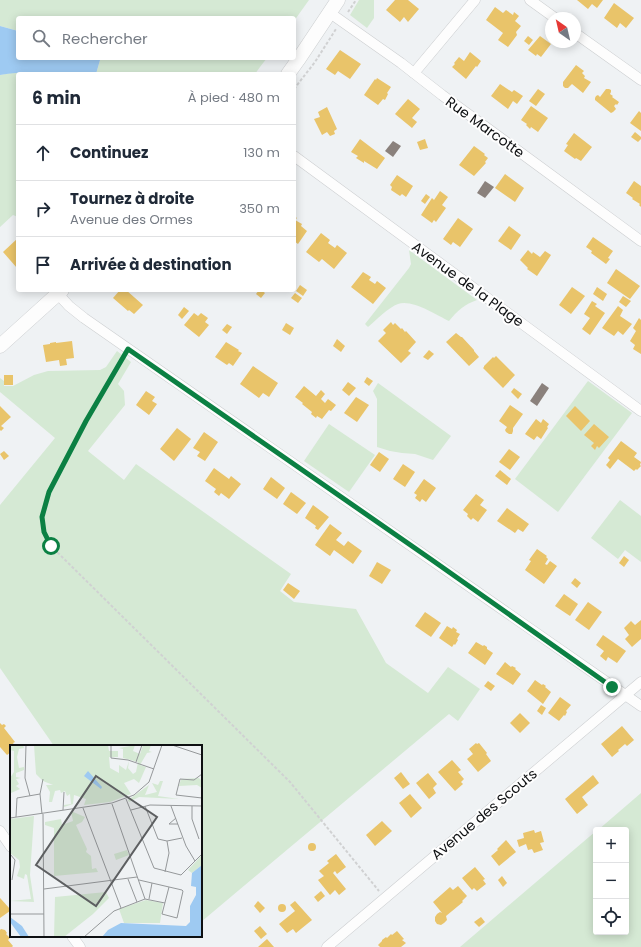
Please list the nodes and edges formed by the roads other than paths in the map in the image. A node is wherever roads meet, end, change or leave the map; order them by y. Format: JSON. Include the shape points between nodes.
{"nodes":[{"id":1,"x":338,"y":0,"type":"edge"},
{"id":2,"x":475,"y":0,"type":"edge"},
{"id":3,"x":530,"y":0,"type":"edge"},
{"id":4,"x":547,"y":12,"type":"edge"},
{"id":5,"x":330,"y":13,"type":"junction"},
{"id":6,"x":581,"y":37,"type":"edge"},
{"id":7,"x":289,"y":72,"type":"edge"},
{"id":8,"x":414,"y":73,"type":"junction"},
{"id":9,"x":641,"y":80,"type":"edge"},
{"id":10,"x":296,"y":157,"type":"edge"},
{"id":11,"x":641,"y":241,"type":"edge"},
{"id":12,"x":60,"y":292,"type":"edge"},
{"id":13,"x":0,"y":346,"type":"edge"},
{"id":14,"x":641,"y":411,"type":"edge"},
{"id":15,"x":641,"y":682,"type":"edge"},
{"id":16,"x":624,"y":696,"type":"junction"},
{"id":17,"x":641,"y":706,"type":"edge"},
{"id":18,"x":0,"y":831,"type":"edge"},
{"id":19,"x":10,"y":846,"type":"edge"},
{"id":20,"x":73,"y":937,"type":"edge"},
{"id":21,"x":80,"y":947,"type":"edge"},
{"id":22,"x":327,"y":947,"type":"edge"}],
"edges":[{"from":1,"to":5,"type":"street"},
{"from":2,"to":8,"type":"street"},
{"from":3,"to":4,"type":"street"},
{"from":5,"to":7,"type":"street"},
{"from":5,"to":8,"type":"street","name":"Rue Marcotte"},
{"from":6,"to":9,"type":"street"},
{"from":8,"to":11,"type":"street","name":"Rue Marcotte"},
{"from":10,"to":14,"type":"street","name":"Avenue de la Plage"},
{"from":12,"to":13,"type":"street"},
{"from":12,"to":16,"type":"street","via":[[76,312]]},
{"from":15,"to":16,"type":"street","name":"Avenue des Scouts"},
{"from":16,"to":17,"type":"street"},
{"from":16,"to":22,"type":"street","name":"Avenue des Scouts"},
{"from":18,"to":19,"type":"street"},
{"from":20,"to":21,"type":"street"}]}
